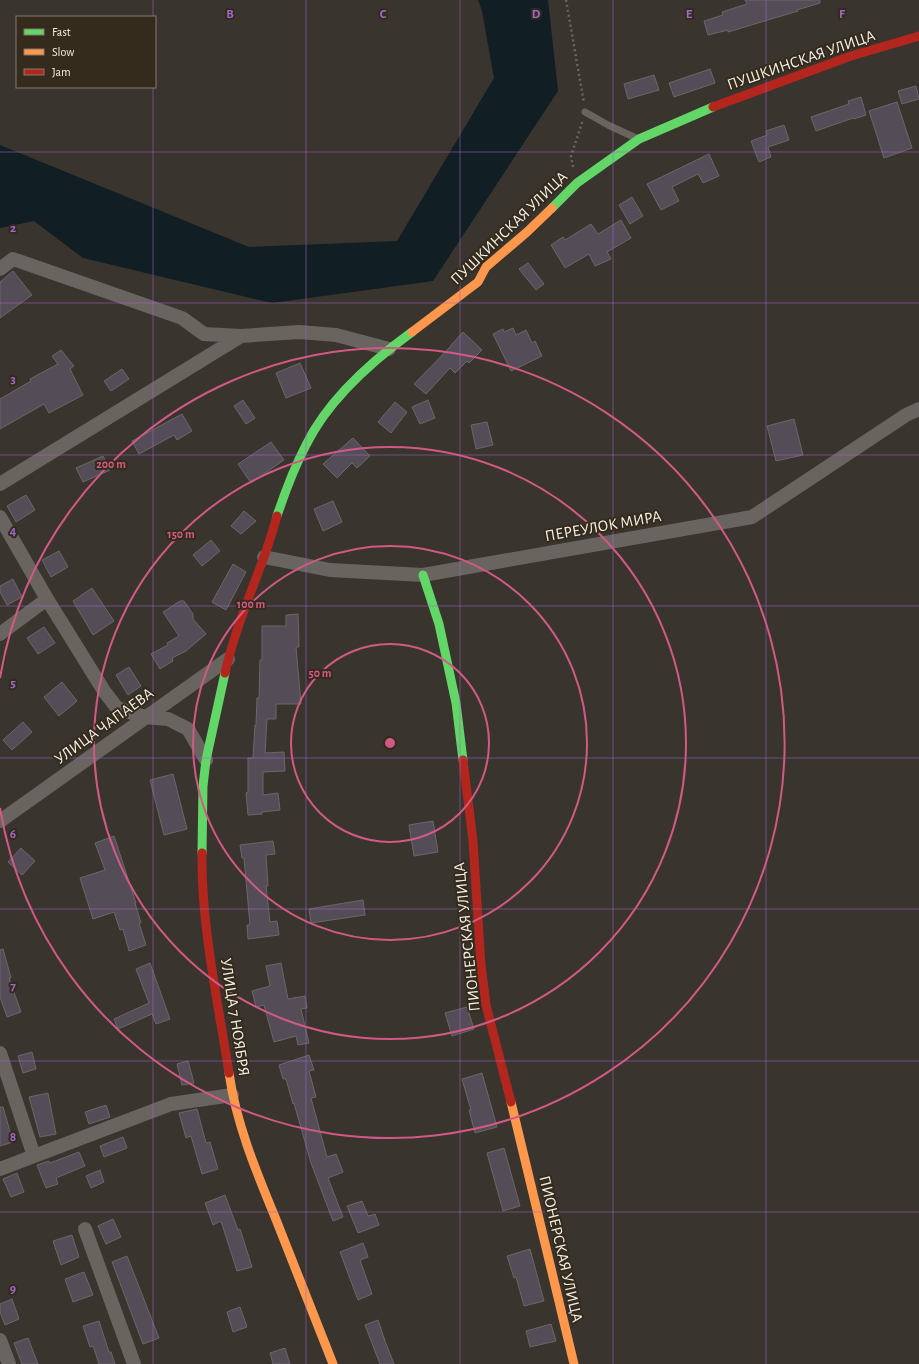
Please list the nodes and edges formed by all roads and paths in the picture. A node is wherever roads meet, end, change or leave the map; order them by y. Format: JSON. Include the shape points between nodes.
{"nodes":[{"id":1,"x":566,"y":0,"type":"edge"},
{"id":2,"x":919,"y":36,"type":"edge"},
{"id":3,"x":585,"y":112,"type":"junction"},
{"id":4,"x":639,"y":139,"type":"junction"},
{"id":5,"x":577,"y":183,"type":"junction"},
{"id":6,"x":0,"y":269,"type":"edge"},
{"id":7,"x":241,"y":336,"type":"junction"},
{"id":8,"x":389,"y":349,"type":"junction"},
{"id":9,"x":919,"y":409,"type":"edge"},
{"id":10,"x":0,"y":484,"type":"edge"},
{"id":11,"x":0,"y":517,"type":"edge"},
{"id":12,"x":264,"y":557,"type":"junction"},
{"id":13,"x":423,"y":575,"type":"junction"},
{"id":14,"x":47,"y":599,"type":"junction"},
{"id":15,"x":0,"y":634,"type":"edge"},
{"id":16,"x":228,"y":659,"type":"junction"},
{"id":17,"x":145,"y":717,"type":"junction"},
{"id":18,"x":206,"y":760,"type":"junction"},
{"id":19,"x":2,"y":818,"type":"edge"},
{"id":20,"x":0,"y":1053,"type":"edge"},
{"id":21,"x":232,"y":1094,"type":"junction"},
{"id":22,"x":34,"y":1156,"type":"junction"},
{"id":23,"x":0,"y":1169,"type":"edge"},
{"id":24,"x":85,"y":1229,"type":"dead end"},
{"id":25,"x":0,"y":1340,"type":"edge"},
{"id":26,"x":9,"y":1364,"type":"edge"},
{"id":27,"x":134,"y":1364,"type":"edge"},
{"id":28,"x":333,"y":1364,"type":"edge"},
{"id":29,"x":574,"y":1364,"type":"edge"}],
"edges":[{"from":1,"to":3,"type":"path"},
{"from":2,"to":4,"type":"street","name":"ПУШКИНСКАЯ УЛИЦА","via":[[851,56],[712,107]]},
{"from":3,"to":4,"type":"lane"},
{"from":3,"to":5,"type":"path","via":[[571,156]]},
{"from":4,"to":5,"type":"street","name":"ПУШКИНСКАЯ УЛИЦА"},
{"from":5,"to":8,"type":"street","name":"ПУШКИНСКАЯ УЛИЦА","via":[[527,232],[486,267],[478,282]]},
{"from":6,"to":7,"type":"street","via":[[12,259],[182,318],[204,334]]},
{"from":7,"to":8,"type":"street","via":[[299,332],[336,335]]},
{"from":7,"to":10,"type":"street"},
{"from":8,"to":12,"type":"street","name":"ПУШКИНСКАЯ УЛИЦА","via":[[367,368],[328,410],[306,444],[285,492]]},
{"from":9,"to":13,"type":"street","name":"ПЕРЕУЛОК МИРА","via":[[906,415],[752,517]]},
{"from":11,"to":14,"type":"street"},
{"from":12,"to":13,"type":"street","name":"ПЕРЕУЛОК МИРА","via":[[330,570]]},
{"from":12,"to":16,"type":"street","name":"ПУШКИНСКАЯ УЛИЦА"},
{"from":13,"to":29,"type":"street","name":"ПИОНЕРСКАЯ УЛИЦА","via":[[439,624],[456,703],[473,841],[486,1005]]},
{"from":14,"to":15,"type":"street"},
{"from":14,"to":17,"type":"street","via":[[117,708]]},
{"from":16,"to":17,"type":"street","name":"УЛИЦА ЧАПАЕВА"},
{"from":16,"to":18,"type":"street","name":"УЛИЦА 7 НОЯБРЯ"},
{"from":17,"to":18,"type":"street","via":[[168,719],[188,729]]},
{"from":17,"to":19,"type":"street","name":"УЛИЦА ЧАПАЕВА"},
{"from":18,"to":21,"type":"street","name":"УЛИЦА 7 НОЯБРЯ","via":[[203,786],[202,866],[207,923]]},
{"from":20,"to":22,"type":"street"},
{"from":21,"to":22,"type":"street","via":[[171,1104]]},
{"from":21,"to":28,"type":"street","name":"УЛИЦА 7 НОЯБРЯ","via":[[240,1125],[264,1190]]},
{"from":22,"to":23,"type":"street"},
{"from":24,"to":27,"type":"street"},
{"from":25,"to":26,"type":"street"}]}
